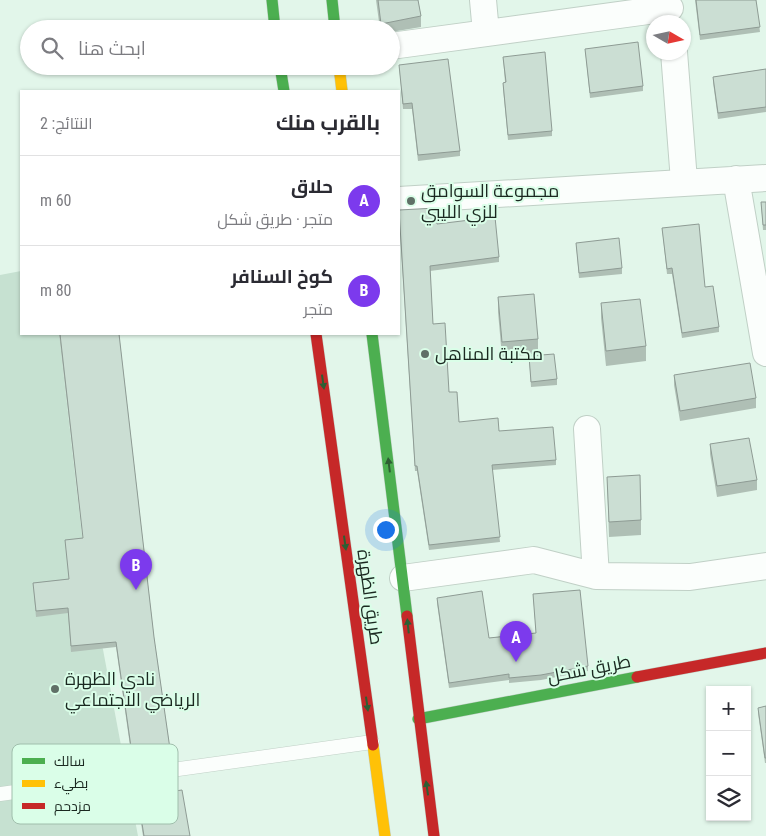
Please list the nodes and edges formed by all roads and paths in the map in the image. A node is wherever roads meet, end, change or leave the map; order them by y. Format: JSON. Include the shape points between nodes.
{"nodes":[{"id":1,"x":272,"y":0,"type":"edge"},
{"id":2,"x":332,"y":0,"type":"edge"},
{"id":3,"x":483,"y":0,"type":"edge"},
{"id":4,"x":671,"y":10,"type":"edge"},
{"id":5,"x":275,"y":20,"type":"edge"},
{"id":6,"x":334,"y":20,"type":"edge"},
{"id":7,"x":486,"y":33,"type":"junction"},
{"id":8,"x":400,"y":45,"type":"edge"},
{"id":9,"x":675,"y":60,"type":"edge"},
{"id":10,"x":281,"y":75,"type":"edge"},
{"id":11,"x":340,"y":75,"type":"edge"},
{"id":12,"x":284,"y":90,"type":"edge"},
{"id":13,"x":342,"y":90,"type":"edge"},
{"id":14,"x":766,"y":178,"type":"edge"},
{"id":15,"x":736,"y":180,"type":"junction"},
{"id":16,"x":684,"y":181,"type":"junction"},
{"id":17,"x":400,"y":200,"type":"edge"},
{"id":18,"x":316,"y":335,"type":"edge"},
{"id":19,"x":372,"y":335,"type":"edge"},
{"id":20,"x":766,"y":353,"type":"edge"},
{"id":21,"x":587,"y":429,"type":"dead end"},
{"id":22,"x":766,"y":566,"type":"edge"},
{"id":23,"x":596,"y":576,"type":"junction"},
{"id":24,"x":403,"y":578,"type":"junction"},
{"id":25,"x":766,"y":653,"type":"edge"},
{"id":26,"x":418,"y":719,"type":"junction"},
{"id":27,"x":372,"y":742,"type":"junction"},
{"id":28,"x":178,"y":769,"type":"edge"},
{"id":29,"x":385,"y":836,"type":"edge"},
{"id":30,"x":434,"y":836,"type":"edge"}],
"edges":[{"from":1,"to":5,"type":"main road"},
{"from":2,"to":6,"type":"main road"},
{"from":3,"to":7,"type":"street"},
{"from":4,"to":7,"type":"street"},
{"from":7,"to":8,"type":"street"},
{"from":9,"to":16,"type":"street"},
{"from":10,"to":12,"type":"main road"},
{"from":11,"to":13,"type":"main road"},
{"from":14,"to":15,"type":"street"},
{"from":15,"to":16,"type":"street"},
{"from":15,"to":20,"type":"street"},
{"from":16,"to":17,"type":"street"},
{"from":18,"to":27,"type":"main road","name":"طريق الظهرة","one_way":true},
{"from":24,"to":19,"type":"main road","name":"طريق الظهرة","one_way":true},
{"from":21,"to":23,"type":"street"},
{"from":22,"to":23,"type":"street","via":[[690,577]]},
{"from":23,"to":24,"type":"street","via":[[534,560]]},
{"from":26,"to":24,"type":"main road","name":"طريق الظهرة","one_way":true},
{"from":25,"to":26,"type":"main road","name":"طريق شكل"},
{"from":30,"to":26,"type":"main road","name":"طريق الظهرة","one_way":true},
{"from":27,"to":28,"type":"lane"},
{"from":27,"to":29,"type":"main road","name":"طريق الظهرة"}]}
